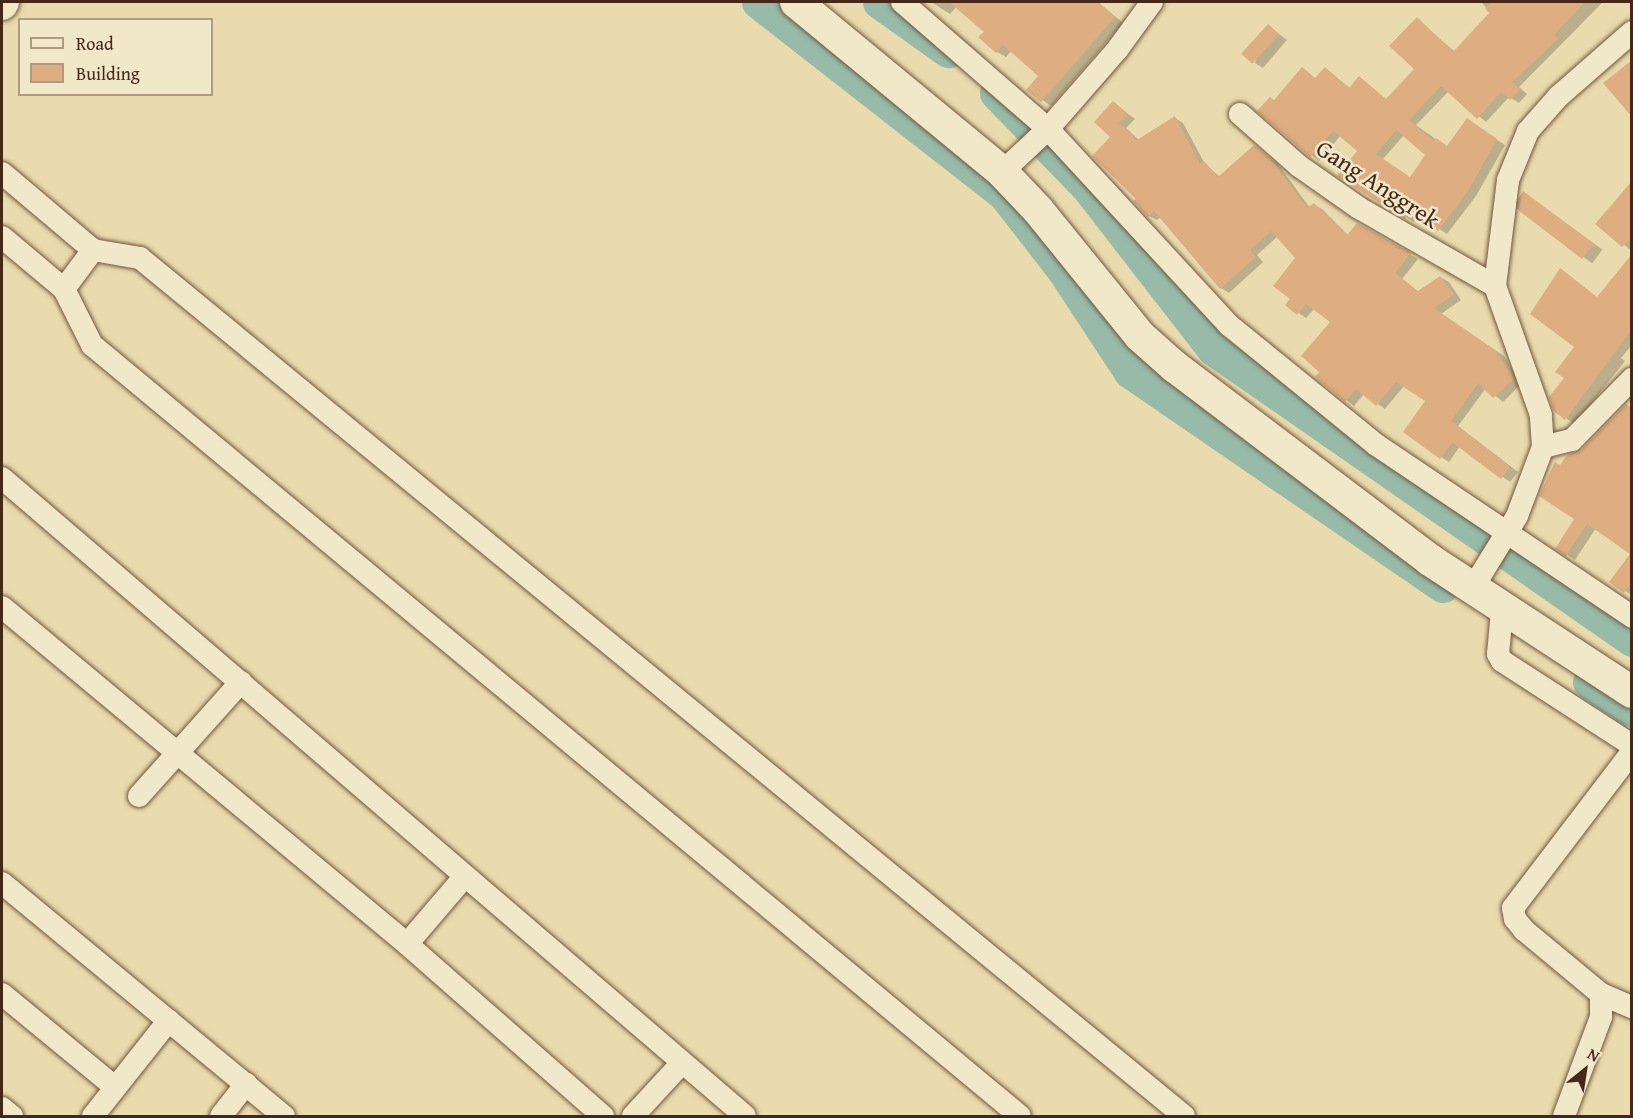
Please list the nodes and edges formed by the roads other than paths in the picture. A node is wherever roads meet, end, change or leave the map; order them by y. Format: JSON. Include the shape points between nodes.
{"nodes":[{"id":1,"x":796,"y":2,"type":"edge"},
{"id":2,"x":902,"y":2,"type":"edge"},
{"id":3,"x":1152,"y":2,"type":"edge"},
{"id":4,"x":1632,"y":32,"type":"edge"},
{"id":5,"x":1240,"y":114,"type":"dead end"},
{"id":6,"x":1044,"y":132,"type":"junction"},
{"id":7,"x":1010,"y":164,"type":"junction"},
{"id":8,"x":2,"y":173,"type":"edge"},
{"id":9,"x":2,"y":237,"type":"edge"},
{"id":10,"x":93,"y":250,"type":"junction"},
{"id":11,"x":1495,"y":286,"type":"junction"},
{"id":12,"x":64,"y":289,"type":"junction"},
{"id":13,"x":1632,"y":379,"type":"edge"},
{"id":14,"x":1543,"y":447,"type":"junction"},
{"id":15,"x":2,"y":478,"type":"edge"},
{"id":16,"x":1503,"y":540,"type":"junction"},
{"id":17,"x":1477,"y":581,"type":"junction"},
{"id":18,"x":2,"y":607,"type":"edge"},
{"id":19,"x":1632,"y":617,"type":"edge"},
{"id":20,"x":1501,"y":620,"type":"junction"},
{"id":21,"x":241,"y":682,"type":"junction"},
{"id":22,"x":1632,"y":692,"type":"edge"},
{"id":23,"x":1632,"y":746,"type":"edge"},
{"id":24,"x":180,"y":752,"type":"junction"},
{"id":25,"x":1632,"y":752,"type":"edge"},
{"id":26,"x":139,"y":796,"type":"dead end"},
{"id":27,"x":465,"y":876,"type":"junction"},
{"id":28,"x":2,"y":883,"type":"edge"},
{"id":29,"x":407,"y":944,"type":"junction"},
{"id":30,"x":2,"y":994,"type":"edge"},
{"id":31,"x":1601,"y":994,"type":"junction"},
{"id":32,"x":1632,"y":1007,"type":"edge"},
{"id":33,"x":169,"y":1020,"type":"junction"},
{"id":34,"x":681,"y":1064,"type":"junction"},
{"id":35,"x":246,"y":1084,"type":"junction"},
{"id":36,"x":115,"y":1087,"type":"junction"},
{"id":37,"x":2,"y":1108,"type":"edge"},
{"id":38,"x":12,"y":1116,"type":"edge"},
{"id":39,"x":93,"y":1116,"type":"edge"},
{"id":40,"x":221,"y":1116,"type":"edge"},
{"id":41,"x":284,"y":1116,"type":"edge"},
{"id":42,"x":603,"y":1116,"type":"edge"},
{"id":43,"x":633,"y":1116,"type":"edge"},
{"id":44,"x":745,"y":1116,"type":"edge"},
{"id":45,"x":1020,"y":1116,"type":"edge"},
{"id":46,"x":1184,"y":1116,"type":"edge"},
{"id":47,"x":1564,"y":1116,"type":"edge"}],
"edges":[{"from":1,"to":7,"type":"street"},
{"from":2,"to":6,"type":"street"},
{"from":3,"to":6,"type":"street","via":[[1117,50]]},
{"from":4,"to":11,"type":"street","via":[[1559,96],[1528,131],[1508,180]]},
{"from":5,"to":11,"type":"street","name":"Gang Anggrek","via":[[1299,166],[1351,202]]},
{"from":6,"to":7,"type":"street"},
{"from":6,"to":16,"type":"street","via":[[1230,326],[1375,444]]},
{"from":7,"to":17,"type":"street","via":[[1038,210],[1140,336]]},
{"from":8,"to":10,"type":"street"},
{"from":9,"to":12,"type":"street"},
{"from":10,"to":12,"type":"street"},
{"from":10,"to":46,"type":"street","via":[[140,258]]},
{"from":11,"to":14,"type":"street","via":[[1541,415]]},
{"from":12,"to":45,"type":"street","via":[[92,345]]},
{"from":13,"to":14,"type":"street","via":[[1572,440]]},
{"from":14,"to":16,"type":"street","via":[[1526,496]]},
{"from":15,"to":21,"type":"street"},
{"from":16,"to":17,"type":"street"},
{"from":16,"to":19,"type":"street"},
{"from":17,"to":20,"type":"street"},
{"from":18,"to":24,"type":"street"},
{"from":20,"to":22,"type":"street"},
{"from":20,"to":23,"type":"street","via":[[1498,654],[1514,673]]},
{"from":21,"to":24,"type":"street"},
{"from":21,"to":27,"type":"street"},
{"from":24,"to":26,"type":"street"},
{"from":24,"to":29,"type":"street"},
{"from":25,"to":31,"type":"street","via":[[1513,908],[1515,919],[1524,930]]},
{"from":27,"to":29,"type":"street"},
{"from":27,"to":34,"type":"street"},
{"from":28,"to":33,"type":"street"},
{"from":29,"to":42,"type":"street"},
{"from":30,"to":36,"type":"street"},
{"from":31,"to":32,"type":"street"},
{"from":31,"to":47,"type":"street","via":[[1601,1017]]},
{"from":33,"to":35,"type":"street"},
{"from":33,"to":36,"type":"street"},
{"from":34,"to":43,"type":"street"},
{"from":34,"to":44,"type":"street"},
{"from":35,"to":40,"type":"street"},
{"from":35,"to":41,"type":"street"},
{"from":36,"to":39,"type":"street"},
{"from":37,"to":38,"type":"street"}]}
